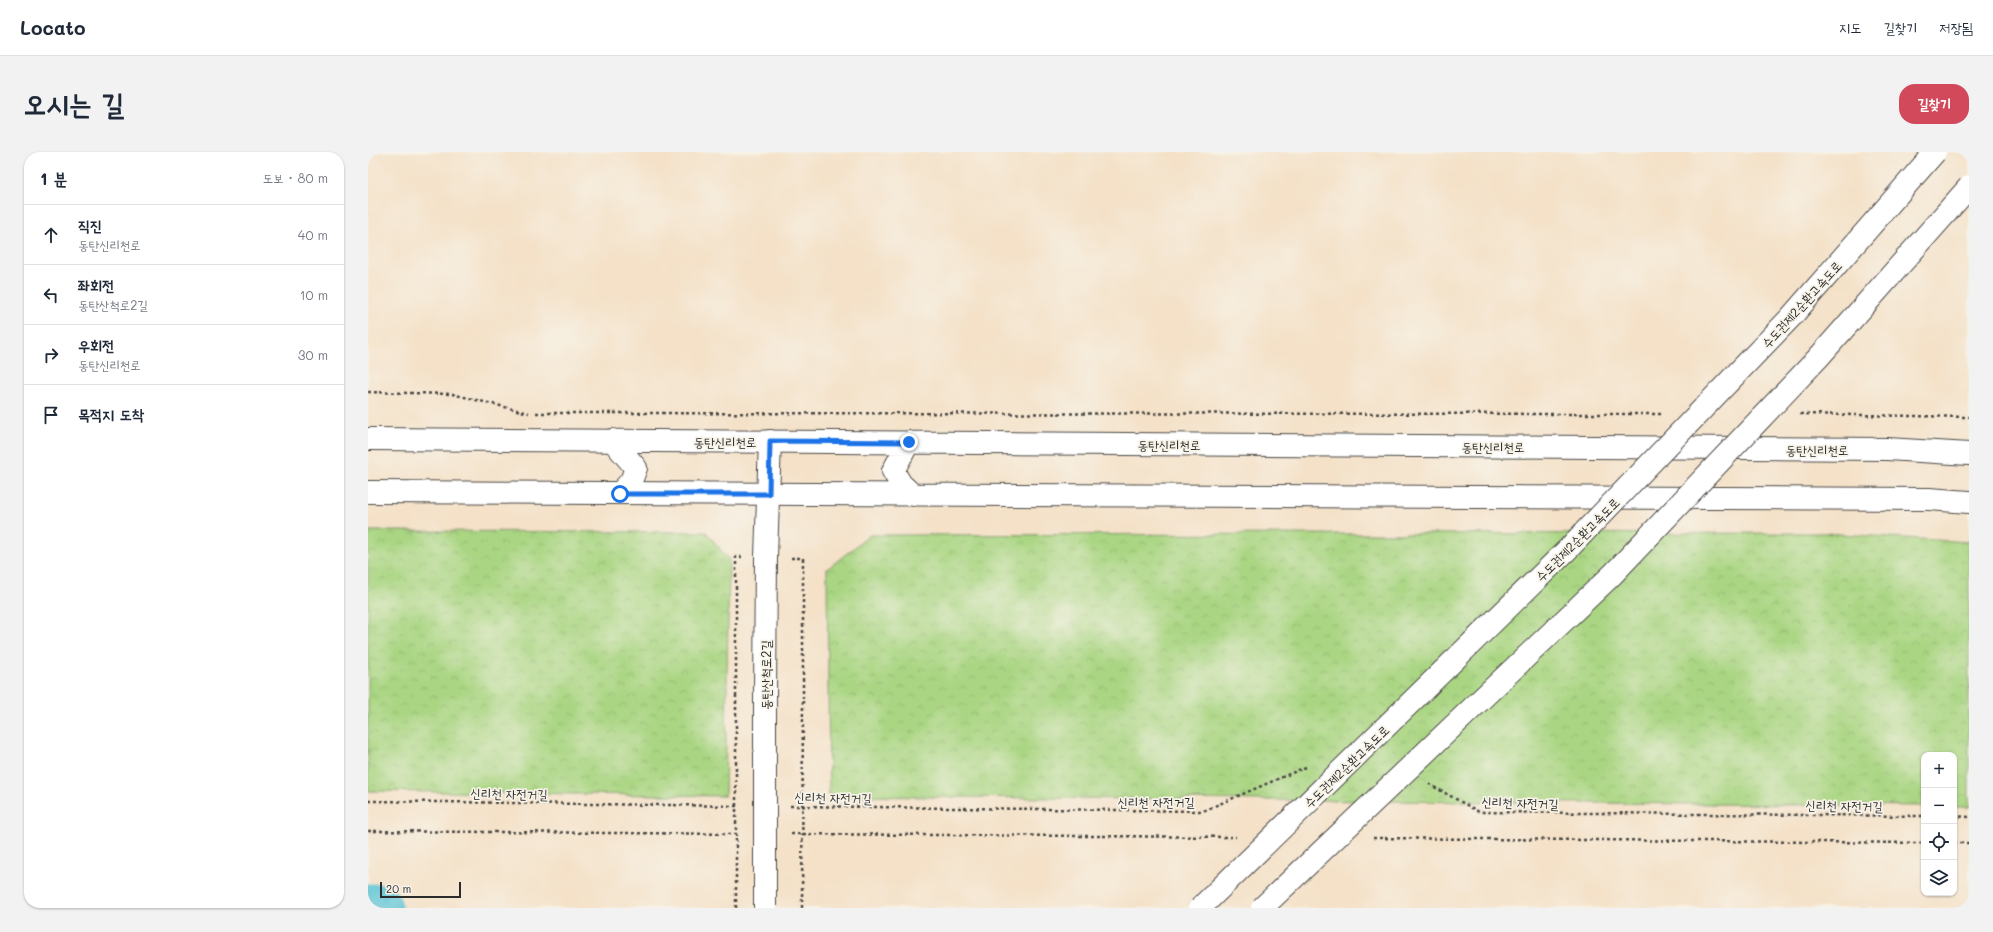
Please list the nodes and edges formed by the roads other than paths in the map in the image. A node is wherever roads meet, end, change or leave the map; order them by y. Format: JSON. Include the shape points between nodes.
{"nodes":[{"id":1,"x":1935,"y":152,"type":"edge"},
{"id":2,"x":1969,"y":187,"type":"edge"},
{"id":3,"x":368,"y":439,"type":"edge"},
{"id":4,"x":612,"y":440,"type":"junction"},
{"id":5,"x":770,"y":441,"type":"junction"},
{"id":6,"x":909,"y":442,"type":"junction"},
{"id":7,"x":1969,"y":454,"type":"edge"},
{"id":8,"x":368,"y":492,"type":"edge"},
{"id":9,"x":620,"y":494,"type":"junction"},
{"id":10,"x":769,"y":494,"type":"junction"},
{"id":11,"x":913,"y":495,"type":"junction"},
{"id":12,"x":1969,"y":502,"type":"edge"},
{"id":13,"x":765,"y":908,"type":"edge"},
{"id":14,"x":1200,"y":908,"type":"edge"},
{"id":15,"x":1262,"y":908,"type":"edge"}],
"edges":[{"from":1,"to":14,"type":"main road","name":"수도권제2순환고속도로","bridge":true,"via":[[1791,317],[1573,544]]},
{"from":2,"to":15,"type":"main road","bridge":true,"via":[[1818,358],[1613,574]]},
{"from":3,"to":4,"type":"main road","name":"동탄신리천로"},
{"from":4,"to":5,"type":"main road","name":"동탄신리천로"},
{"from":4,"to":9,"type":"main road","via":[[636,468],[631,481]]},
{"from":5,"to":6,"type":"main road","name":"동탄신리천로"},
{"from":5,"to":10,"type":"main road","name":"동탄산척로2길"},
{"from":6,"to":7,"type":"main road","name":"동탄신리천로","via":[[1871,449]]},
{"from":6,"to":11,"type":"main road","via":[[893,471],[901,484]]},
{"from":8,"to":9,"type":"main road"},
{"from":9,"to":10,"type":"main road"},
{"from":10,"to":11,"type":"main road"},
{"from":10,"to":13,"type":"main road","name":"동탄산척로2길","bridge":true,"via":[[766,557]]},
{"from":11,"to":12,"type":"main road","via":[[1921,499]]}]}
